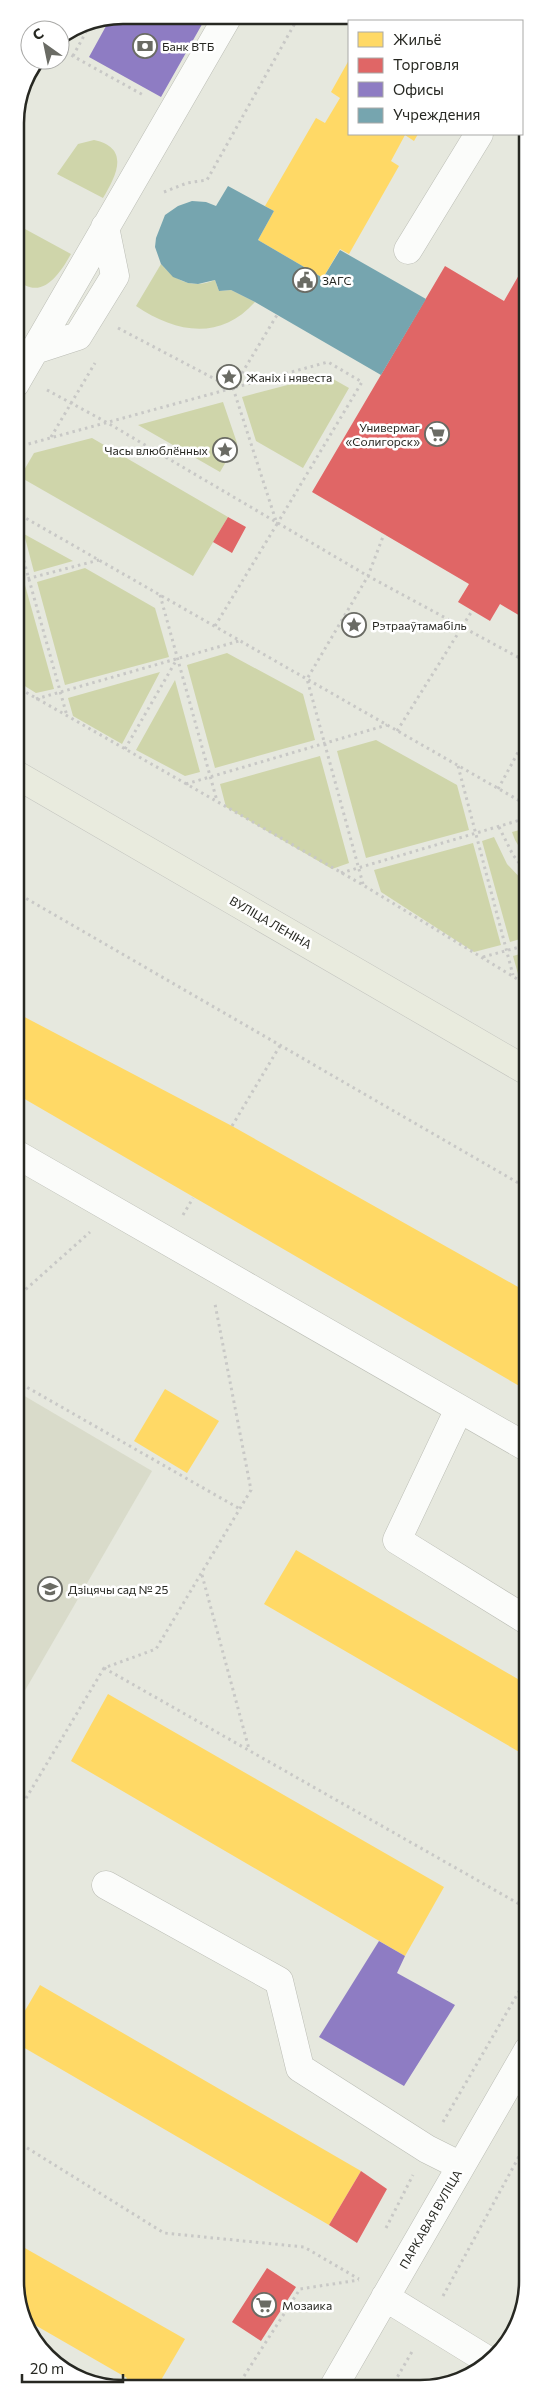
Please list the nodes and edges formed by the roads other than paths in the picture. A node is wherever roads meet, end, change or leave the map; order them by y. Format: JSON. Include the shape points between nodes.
{"nodes":[{"id":1,"x":223,"y":24,"type":"edge"},
{"id":2,"x":478,"y":135,"type":"edge"},
{"id":3,"x":408,"y":250,"type":"dead end"},
{"id":4,"x":24,"y":369,"type":"edge"},
{"id":5,"x":24,"y":779,"type":"edge"},
{"id":6,"x":519,"y":1066,"type":"edge"},
{"id":7,"x":24,"y":1159,"type":"edge"},
{"id":8,"x":459,"y":1409,"type":"junction"},
{"id":9,"x":519,"y":1443,"type":"edge"},
{"id":10,"x":519,"y":1615,"type":"edge"},
{"id":11,"x":106,"y":1885,"type":"dead end"},
{"id":12,"x":519,"y":2066,"type":"edge"},
{"id":13,"x":461,"y":2166,"type":"junction"},
{"id":14,"x":385,"y":2297,"type":"junction"},
{"id":15,"x":484,"y":2357,"type":"edge"},
{"id":16,"x":338,"y":2380,"type":"edge"}],
"edges":[{"from":1,"to":4,"type":"street"},
{"from":2,"to":3,"type":"street"},
{"from":5,"to":6,"type":"main road","name":"ВУЛІЦА ЛЕНІНА"},
{"from":7,"to":8,"type":"street"},
{"from":8,"to":9,"type":"street"},
{"from":8,"to":10,"type":"street","via":[[397,1540]]},
{"from":11,"to":13,"type":"street","via":[[279,1981],[300,2068],[427,2149]]},
{"from":12,"to":13,"type":"street","name":"ПАРКАВАЯ ВУЛІЦА"},
{"from":13,"to":14,"type":"street","name":"ПАРКАВАЯ ВУЛІЦА"},
{"from":14,"to":15,"type":"street"},
{"from":14,"to":16,"type":"street","name":"ПАРКАВАЯ ВУЛІЦА"}]}
